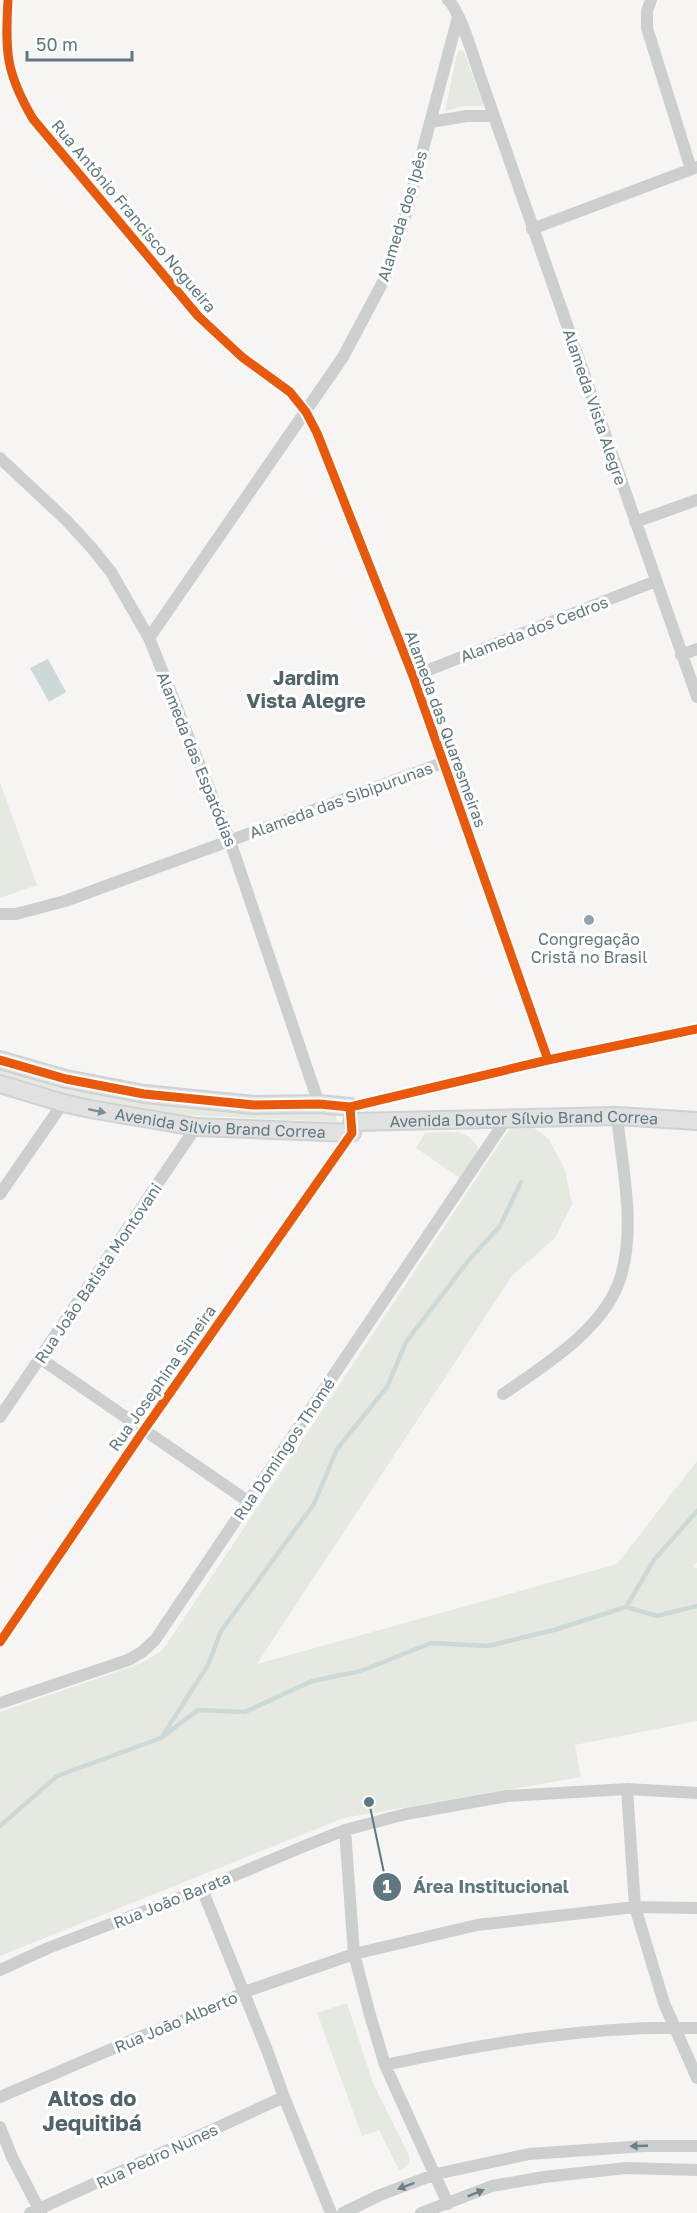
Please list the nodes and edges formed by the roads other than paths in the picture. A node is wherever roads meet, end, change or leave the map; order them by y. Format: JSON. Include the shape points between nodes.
{"nodes":[{"id":1,"x":8,"y":0,"type":"edge"},
{"id":2,"x":448,"y":0,"type":"edge"},
{"id":3,"x":651,"y":0,"type":"edge"},
{"id":4,"x":458,"y":17,"type":"junction"},
{"id":5,"x":494,"y":116,"type":"junction"},
{"id":6,"x":430,"y":122,"type":"junction"},
{"id":7,"x":694,"y":168,"type":"edge"},
{"id":8,"x":532,"y":229,"type":"junction"},
{"id":9,"x":306,"y":412,"type":"junction"},
{"id":10,"x":0,"y":458,"type":"edge"},
{"id":11,"x":697,"y":500,"type":"edge"},
{"id":12,"x":635,"y":522,"type":"junction"},
{"id":13,"x":656,"y":581,"type":"junction"},
{"id":14,"x":149,"y":639,"type":"junction"},
{"id":15,"x":697,"y":649,"type":"edge"},
{"id":16,"x":681,"y":655,"type":"junction"},
{"id":17,"x":413,"y":676,"type":"junction"},
{"id":18,"x":697,"y":697,"type":"edge"},
{"id":19,"x":442,"y":763,"type":"junction"},
{"id":20,"x":230,"y":842,"type":"junction"},
{"id":21,"x":0,"y":914,"type":"edge"},
{"id":22,"x":697,"y":1029,"type":"edge"},
{"id":23,"x":0,"y":1060,"type":"edge"},
{"id":24,"x":548,"y":1060,"type":"junction"},
{"id":25,"x":0,"y":1084,"type":"edge"},
{"id":26,"x":63,"y":1103,"type":"junction"},
{"id":27,"x":319,"y":1104,"type":"junction"},
{"id":28,"x":617,"y":1116,"type":"junction"},
{"id":29,"x":507,"y":1118,"type":"junction"},
{"id":30,"x":351,"y":1120,"type":"junction"},
{"id":31,"x":697,"y":1121,"type":"edge"},
{"id":32,"x":196,"y":1127,"type":"junction"},
{"id":33,"x":0,"y":1194,"type":"edge"},
{"id":34,"x":41,"y":1359,"type":"junction"},
{"id":35,"x":503,"y":1394,"type":"dead end"},
{"id":36,"x":0,"y":1417,"type":"edge"},
{"id":37,"x":144,"y":1430,"type":"junction"},
{"id":38,"x":249,"y":1502,"type":"junction"},
{"id":39,"x":0,"y":1642,"type":"edge"},
{"id":40,"x":0,"y":1703,"type":"edge"},
{"id":41,"x":627,"y":1789,"type":"junction"},
{"id":42,"x":697,"y":1793,"type":"edge"},
{"id":43,"x":345,"y":1830,"type":"junction"},
{"id":44,"x":202,"y":1888,"type":"junction"},
{"id":45,"x":635,"y":1907,"type":"junction"},
{"id":46,"x":697,"y":1908,"type":"edge"},
{"id":47,"x":354,"y":1954,"type":"junction"},
{"id":48,"x":0,"y":1971,"type":"edge"},
{"id":49,"x":244,"y":1992,"type":"junction"},
{"id":50,"x":675,"y":2027,"type":"junction"},
{"id":51,"x":697,"y":2028,"type":"edge"},
{"id":52,"x":386,"y":2065,"type":"junction"},
{"id":53,"x":697,"y":2079,"type":"edge"},
{"id":54,"x":0,"y":2097,"type":"edge"},
{"id":55,"x":284,"y":2097,"type":"junction"},
{"id":56,"x":0,"y":2127,"type":"edge"},
{"id":57,"x":697,"y":2146,"type":"edge"},
{"id":58,"x":697,"y":2170,"type":"edge"},
{"id":59,"x":436,"y":2174,"type":"junction"},
{"id":60,"x":448,"y":2204,"type":"junction"},
{"id":61,"x":37,"y":2212,"type":"edge"},
{"id":62,"x":331,"y":2213,"type":"edge"},
{"id":63,"x":343,"y":2213,"type":"edge"},
{"id":64,"x":421,"y":2213,"type":"edge"}],
"edges":[{"from":1,"to":9,"type":"street","name":"Rua Antônio Francisco Nogueira","via":[[9,70],[33,119],[198,316],[242,357],[279,382]]},
{"from":2,"to":4,"type":"street","name":"Alameda Vista Alegre"},
{"from":3,"to":7,"type":"street","via":[[647,27]]},
{"from":4,"to":5,"type":"street","name":"Alameda Vista Alegre"},
{"from":4,"to":6,"type":"street","name":"Alameda dos Ipês"},
{"from":5,"to":6,"type":"street"},
{"from":5,"to":8,"type":"street","name":"Alameda Vista Alegre"},
{"from":6,"to":9,"type":"street","name":"Alameda dos Ipês","via":[[384,279],[343,357]]},
{"from":7,"to":8,"type":"street"},
{"from":8,"to":12,"type":"street","name":"Alameda Vista Alegre"},
{"from":9,"to":14,"type":"street","name":"Alameda dos Ipês"},
{"from":9,"to":17,"type":"street","name":"Alameda das Quaresmeiras"},
{"from":10,"to":14,"type":"street","name":"Alameda das Espatódias","via":[[91,547],[111,572]]},
{"from":11,"to":12,"type":"street"},
{"from":12,"to":13,"type":"street","name":"Alameda Vista Alegre"},
{"from":13,"to":16,"type":"street","name":"Alameda Vista Alegre"},
{"from":13,"to":17,"type":"street","name":"Alameda dos Cedros"},
{"from":14,"to":20,"type":"street","name":"Alameda das Espatódias"},
{"from":15,"to":16,"type":"street"},
{"from":16,"to":18,"type":"street","name":"Alameda Vista Alegre"},
{"from":17,"to":19,"type":"street","name":"Alameda das Quaresmeiras"},
{"from":19,"to":20,"type":"street","name":"Alameda das Sibipurunas"},
{"from":19,"to":24,"type":"street","name":"Alameda das Quaresmeiras"},
{"from":20,"to":21,"type":"street","name":"Alameda das Sibipurunas","via":[[65,901],[16,914]]},
{"from":20,"to":27,"type":"street","name":"Alameda das Espatódias"},
{"from":22,"to":24,"type":"street"},
{"from":23,"to":27,"type":"main road","name":"Avenida Silvio Brand Correa","via":[[66,1079],[144,1094],[254,1105]]},
{"from":24,"to":30,"type":"street"},
{"from":25,"to":26,"type":"main road","name":"Avenida Silvio Brand Correa"},
{"from":26,"to":32,"type":"main road","name":"Avenida Silvio Brand Correa","one_way":true},
{"from":26,"to":33,"type":"street"},
{"from":27,"to":30,"type":"main road","name":"Avenida Silvio Brand Correa"},
{"from":28,"to":29,"type":"main road","name":"Avenida Doutor Sílvio Brand Correa"},
{"from":28,"to":31,"type":"main road","name":"Avenida Doutor Sílvio Brand Correa"},
{"from":28,"to":35,"type":"street","via":[[627,1247],[621,1277],[608,1303],[584,1332],[550,1362]]},
{"from":29,"to":30,"type":"main road","name":"Avenida Doutor Sílvio Brand Correa"},
{"from":29,"to":38,"type":"street","name":"Rua Domingos Thomé"},
{"from":30,"to":32,"type":"main road","name":"Avenida Silvio Brand Correa"},
{"from":30,"to":37,"type":"street","name":"Rua Josephina Simeira"},
{"from":32,"to":34,"type":"street","name":"Rua João Batista Montovani"},
{"from":34,"to":36,"type":"street","name":"Rua João Batista Montovani"},
{"from":34,"to":37,"type":"street"},
{"from":37,"to":38,"type":"street"},
{"from":37,"to":39,"type":"street","name":"Rua Josephina Simeira"},
{"from":38,"to":40,"type":"street","name":"Rua Domingos Thomé","via":[[164,1629],[142,1652]]},
{"from":41,"to":42,"type":"street","name":"Rua João Barata"},
{"from":41,"to":43,"type":"street","name":"Rua João Barata","via":[[507,1796],[406,1814]]},
{"from":41,"to":45,"type":"street"},
{"from":43,"to":44,"type":"street","name":"Rua João Barata"},
{"from":43,"to":47,"type":"street"},
{"from":44,"to":48,"type":"street","name":"Rua João Barata","via":[[48,1948]]},
{"from":44,"to":49,"type":"street"},
{"from":45,"to":46,"type":"street","name":"Rua João Alberto"},
{"from":45,"to":47,"type":"street","name":"Rua João Alberto","via":[[477,1924]]},
{"from":45,"to":50,"type":"street"},
{"from":47,"to":49,"type":"street","name":"Rua João Alberto"},
{"from":47,"to":52,"type":"street"},
{"from":49,"to":54,"type":"street","name":"Rua João Alberto"},
{"from":49,"to":55,"type":"street"},
{"from":50,"to":51,"type":"street"},
{"from":50,"to":52,"type":"street","via":[[562,2035],[443,2052]]},
{"from":50,"to":53,"type":"street"},
{"from":52,"to":59,"type":"street"},
{"from":55,"to":61,"type":"street","name":"Rua Pedro Nunes"},
{"from":55,"to":62,"type":"street"},
{"from":56,"to":61,"type":"street"},
{"from":57,"to":59,"type":"street","one_way":true,"via":[[529,2154]]},
{"from":60,"to":58,"type":"street","one_way":true,"via":[[492,2186],[544,2177],[626,2168]]},
{"from":59,"to":60,"type":"street"},
{"from":59,"to":63,"type":"street","one_way":true},
{"from":60,"to":64,"type":"street"}]}
